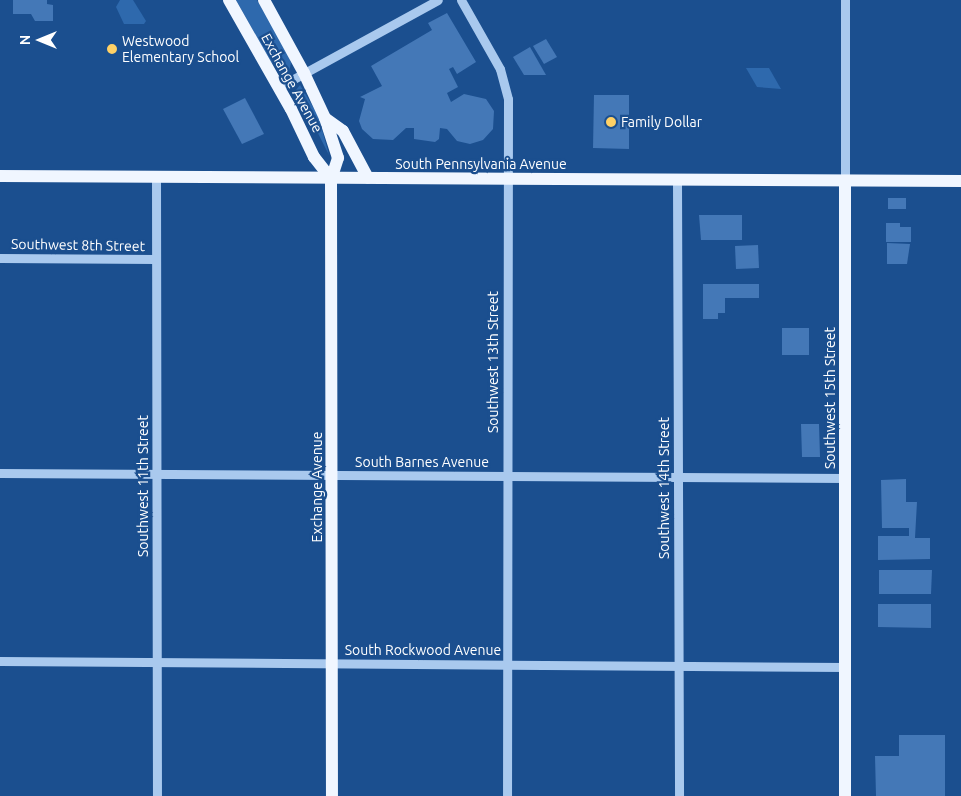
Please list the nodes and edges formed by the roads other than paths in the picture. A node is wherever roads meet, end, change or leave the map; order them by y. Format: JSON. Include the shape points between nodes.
{"nodes":[{"id":1,"x":229,"y":0,"type":"edge"},
{"id":2,"x":264,"y":0,"type":"edge"},
{"id":3,"x":438,"y":0,"type":"edge"},
{"id":4,"x":461,"y":0,"type":"edge"},
{"id":5,"x":846,"y":0,"type":"edge"},
{"id":6,"x":304,"y":73,"type":"junction"},
{"id":7,"x":279,"y":87,"type":"junction"},
{"id":8,"x":325,"y":118,"type":"junction"},
{"id":9,"x":0,"y":176,"type":"edge"},
{"id":10,"x":156,"y":176,"type":"junction"},
{"id":11,"x":368,"y":178,"type":"junction"},
{"id":12,"x":331,"y":179,"type":"junction"},
{"id":13,"x":508,"y":179,"type":"junction"},
{"id":14,"x":677,"y":180,"type":"junction"},
{"id":15,"x":845,"y":181,"type":"junction"},
{"id":16,"x":961,"y":181,"type":"edge"},
{"id":17,"x":0,"y":258,"type":"edge"},
{"id":18,"x":156,"y":259,"type":"junction"},
{"id":19,"x":0,"y":473,"type":"edge"},
{"id":20,"x":156,"y":474,"type":"junction"},
{"id":21,"x":332,"y":476,"type":"junction"},
{"id":22,"x":507,"y":476,"type":"junction"},
{"id":23,"x":678,"y":477,"type":"junction"},
{"id":24,"x":845,"y":478,"type":"junction"},
{"id":25,"x":0,"y":661,"type":"edge"},
{"id":26,"x":156,"y":662,"type":"junction"},
{"id":27,"x":332,"y":664,"type":"junction"},
{"id":28,"x":507,"y":664,"type":"junction"},
{"id":29,"x":678,"y":665,"type":"junction"},
{"id":30,"x":845,"y":667,"type":"junction"},
{"id":31,"x":157,"y":796,"type":"edge"},
{"id":32,"x":332,"y":796,"type":"edge"},
{"id":33,"x":507,"y":796,"type":"edge"},
{"id":34,"x":679,"y":796,"type":"edge"},
{"id":35,"x":845,"y":796,"type":"edge"}],
"edges":[{"from":1,"to":7,"type":"main road","name":"Exchange Avenue"},
{"from":2,"to":6,"type":"main road","name":"Exchange Avenue"},
{"from":3,"to":6,"type":"street"},
{"from":4,"to":13,"type":"street","name":"Southwest 13th Street","via":[[508,89]]},
{"from":5,"to":15,"type":"street","name":"Southwest 15th Street"},
{"from":6,"to":7,"type":"street"},
{"from":6,"to":8,"type":"main road","name":"Exchange Avenue"},
{"from":7,"to":12,"type":"main road","name":"Exchange Avenue","via":[[314,157]]},
{"from":8,"to":11,"type":"main road","via":[[343,132]]},
{"from":8,"to":12,"type":"main road","name":"Exchange Avenue","via":[[338,158]]},
{"from":9,"to":10,"type":"main road","name":"South Pennsylvania Avenue"},
{"from":10,"to":12,"type":"main road","name":"South Pennsylvania Avenue"},
{"from":10,"to":18,"type":"street","name":"Southwest 11th Street"},
{"from":11,"to":12,"type":"main road","name":"South Pennsylvania Avenue"},
{"from":11,"to":13,"type":"main road","name":"South Pennsylvania Avenue"},
{"from":12,"to":21,"type":"main road","name":"Exchange Avenue"},
{"from":13,"to":14,"type":"main road","name":"South Pennsylvania Avenue"},
{"from":13,"to":22,"type":"street","name":"Southwest 13th Street"},
{"from":14,"to":15,"type":"main road","name":"South Pennsylvania Avenue"},
{"from":14,"to":23,"type":"street","name":"Southwest 14th Street"},
{"from":15,"to":16,"type":"main road","name":"South Pennsylvania Avenue"},
{"from":15,"to":24,"type":"main road","name":"Southwest 15th Street"},
{"from":17,"to":18,"type":"street","name":"Southwest 8th Street"},
{"from":18,"to":20,"type":"street","name":"Southwest 11th Street"},
{"from":19,"to":20,"type":"street","name":"South Barnes Avenue"},
{"from":20,"to":21,"type":"street","name":"South Barnes Avenue"},
{"from":20,"to":26,"type":"street","name":"Southwest 11th Street"},
{"from":21,"to":22,"type":"street","name":"South Barnes Avenue"},
{"from":21,"to":27,"type":"main road","name":"Exchange Avenue"},
{"from":22,"to":23,"type":"street","name":"South Barnes Avenue"},
{"from":22,"to":28,"type":"street","name":"Southwest 13th Street"},
{"from":23,"to":24,"type":"street","name":"South Barnes Avenue"},
{"from":23,"to":29,"type":"street","name":"Southwest 14th Street"},
{"from":24,"to":30,"type":"main road","name":"Southwest 15th Street"},
{"from":25,"to":26,"type":"street","name":"South Rockwood Avenue"},
{"from":26,"to":27,"type":"street","name":"South Rockwood Avenue"},
{"from":26,"to":31,"type":"street","name":"Southwest 11th Street"},
{"from":27,"to":28,"type":"street","name":"South Rockwood Avenue"},
{"from":27,"to":32,"type":"main road","name":"Exchange Avenue"},
{"from":28,"to":29,"type":"street","name":"South Rockwood Avenue"},
{"from":28,"to":33,"type":"street","name":"Southwest 13th Street"},
{"from":29,"to":30,"type":"street","name":"South Rockwood Avenue"},
{"from":29,"to":34,"type":"street","name":"Southwest 14th Street"},
{"from":30,"to":35,"type":"main road","name":"Southwest 15th Street"}]}
